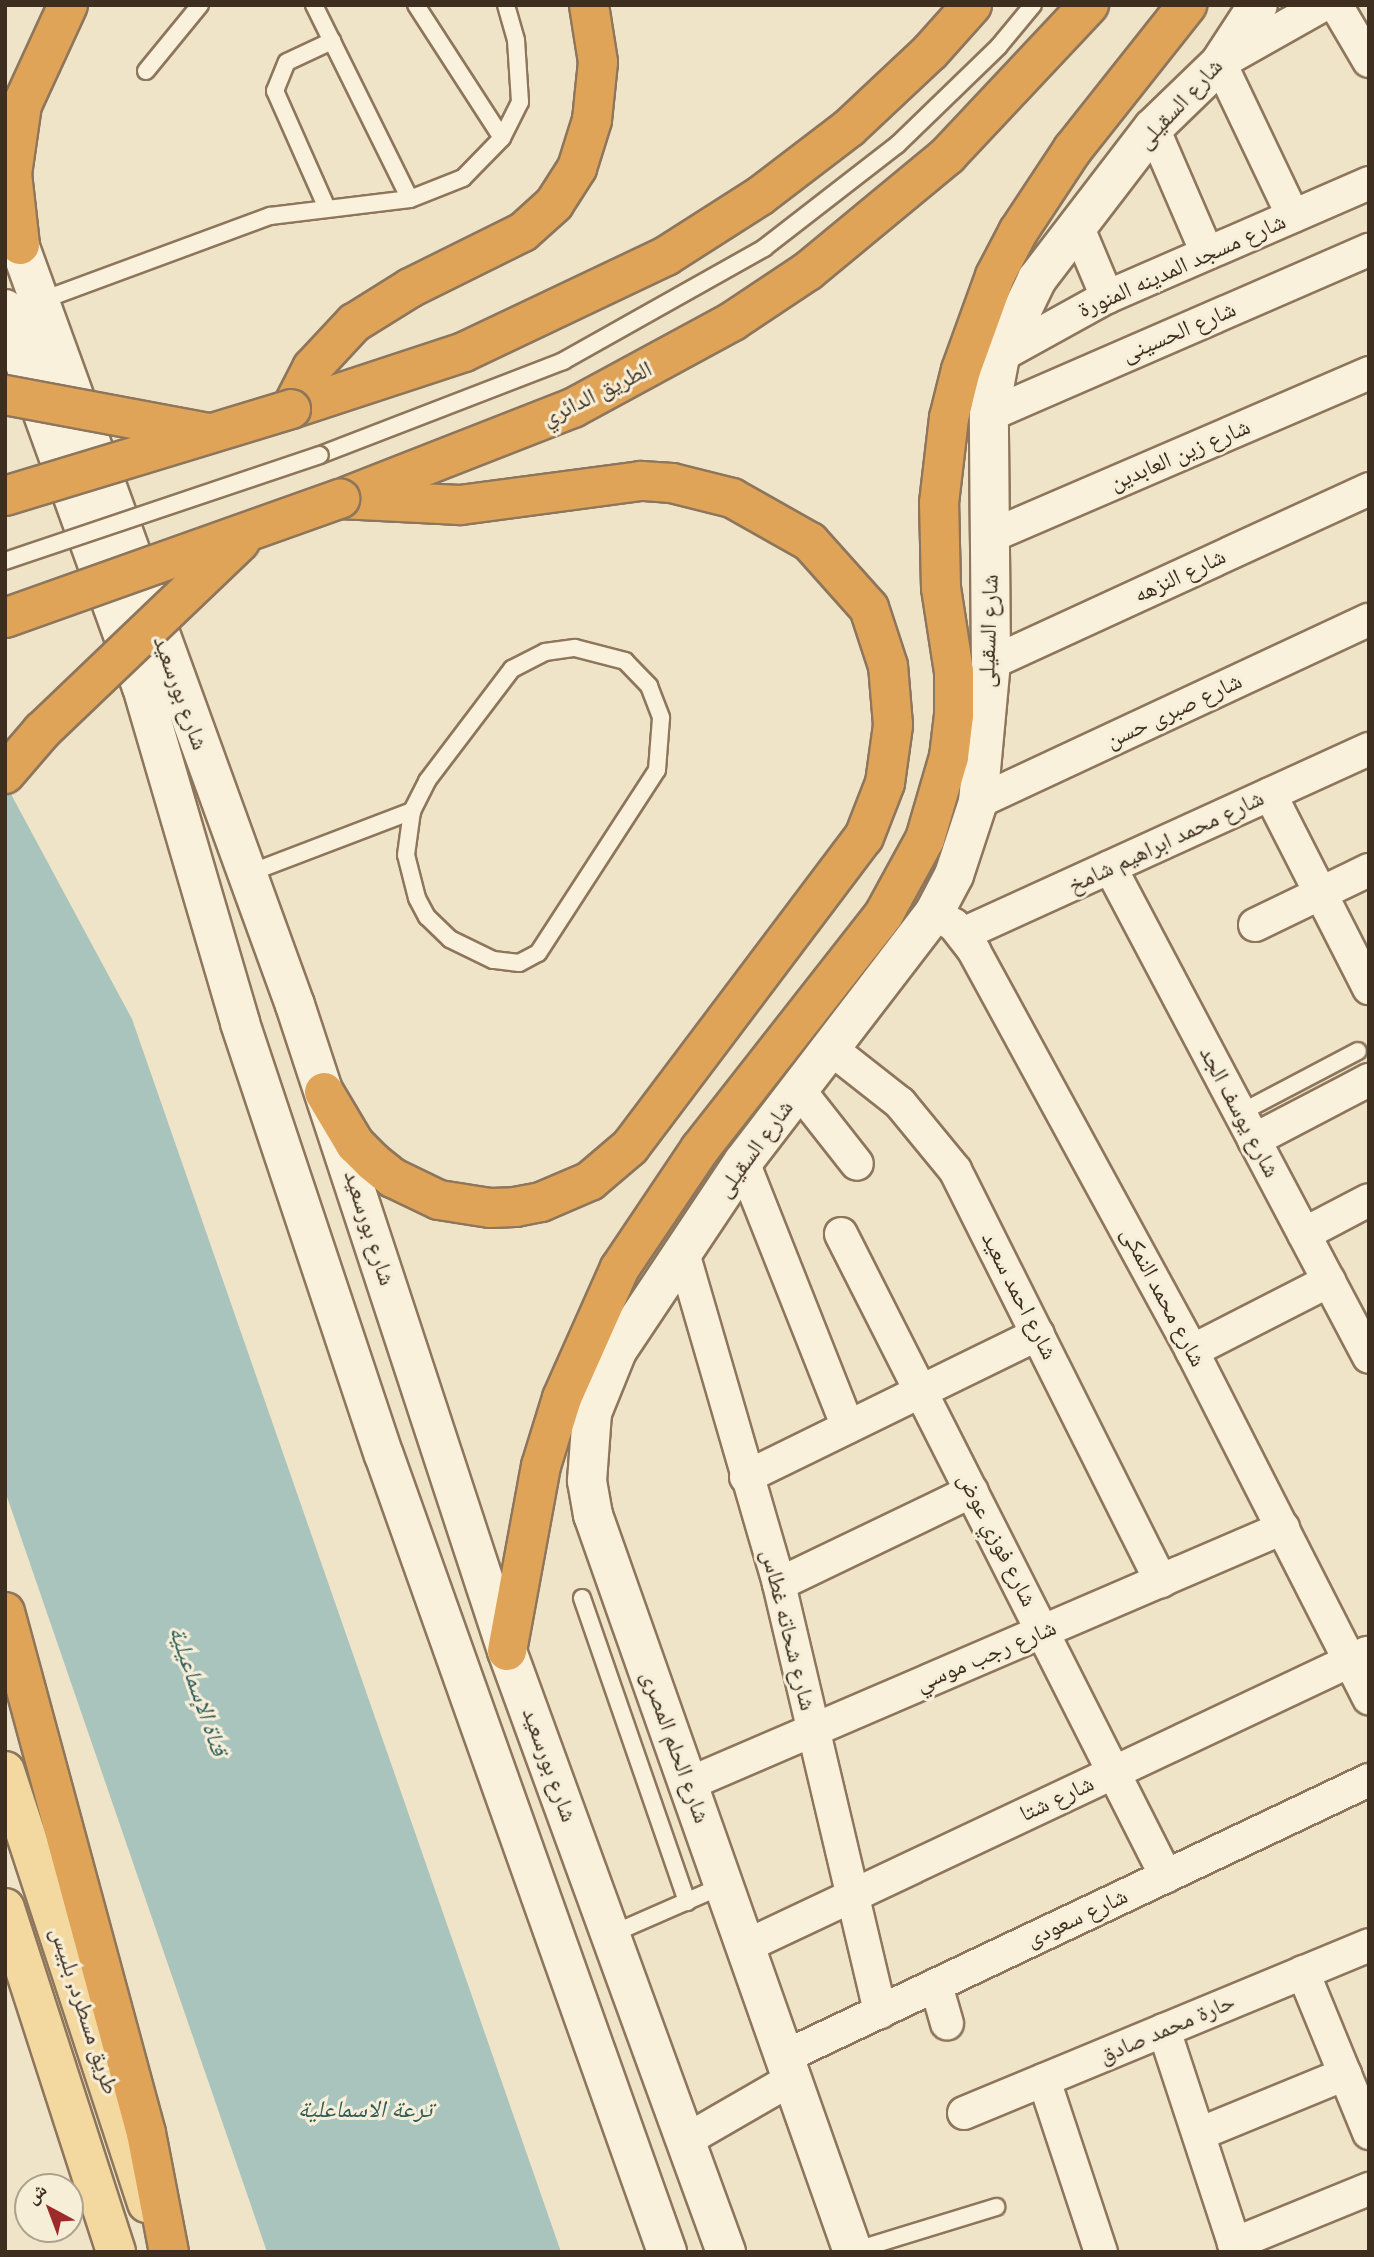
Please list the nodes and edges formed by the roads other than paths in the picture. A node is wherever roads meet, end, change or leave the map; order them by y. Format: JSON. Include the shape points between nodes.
{"nodes":[{"id":1,"x":68,"y":5,"type":"edge"},
{"id":2,"x":200,"y":5,"type":"edge"},
{"id":3,"x":314,"y":5,"type":"edge"},
{"id":4,"x":416,"y":5,"type":"edge"},
{"id":5,"x":506,"y":5,"type":"edge"},
{"id":6,"x":589,"y":5,"type":"edge"},
{"id":7,"x":972,"y":5,"type":"edge"},
{"id":8,"x":1033,"y":5,"type":"edge"},
{"id":9,"x":1089,"y":5,"type":"edge"},
{"id":10,"x":1187,"y":5,"type":"edge"},
{"id":11,"x":1258,"y":5,"type":"edge"},
{"id":12,"x":1323,"y":5,"type":"edge"},
{"id":13,"x":1336,"y":5,"type":"edge"},
{"id":14,"x":332,"y":41,"type":"junction"},
{"id":15,"x":1369,"y":61,"type":"edge"},
{"id":16,"x":1220,"y":63,"type":"junction"},
{"id":17,"x":146,"y":71,"type":"dead end"},
{"id":18,"x":1153,"y":128,"type":"junction"},
{"id":19,"x":502,"y":138,"type":"junction"},
{"id":20,"x":1369,"y":183,"type":"edge"},
{"id":21,"x":410,"y":199,"type":"junction"},
{"id":22,"x":5,"y":206,"type":"edge"},
{"id":23,"x":326,"y":206,"type":"junction"},
{"id":24,"x":1293,"y":216,"type":"junction"},
{"id":25,"x":1078,"y":228,"type":"junction"},
{"id":26,"x":20,"y":245,"type":"junction"},
{"id":27,"x":1369,"y":250,"type":"edge"},
{"id":28,"x":1207,"y":253,"type":"junction"},
{"id":29,"x":1107,"y":297,"type":"junction"},
{"id":30,"x":22,"y":305,"type":"edge"},
{"id":31,"x":1000,"y":356,"type":"junction"},
{"id":32,"x":1369,"y":373,"type":"edge"},
{"id":33,"x":5,"y":395,"type":"edge"},
{"id":34,"x":291,"y":409,"type":"junction"},
{"id":35,"x":989,"y":415,"type":"junction"},
{"id":36,"x":215,"y":434,"type":"junction"},
{"id":37,"x":1369,"y":489,"type":"edge"},
{"id":38,"x":5,"y":496,"type":"edge"},
{"id":39,"x":340,"y":499,"type":"junction"},
{"id":40,"x":249,"y":534,"type":"junction"},
{"id":41,"x":991,"y":536,"type":"junction"},
{"id":42,"x":5,"y":561,"type":"edge"},
{"id":43,"x":5,"y":618,"type":"edge"},
{"id":44,"x":1369,"y":620,"type":"edge"},
{"id":45,"x":991,"y":663,"type":"junction"},
{"id":46,"x":1369,"y":749,"type":"edge"},
{"id":47,"x":5,"y":774,"type":"edge"},
{"id":48,"x":1270,"y":794,"type":"junction"},
{"id":49,"x":978,"y":802,"type":"junction"},
{"id":50,"x":412,"y":811,"type":"junction"},
{"id":51,"x":1110,"y":867,"type":"junction"},
{"id":52,"x":1369,"y":870,"type":"edge"},
{"id":53,"x":246,"y":875,"type":"junction"},
{"id":54,"x":201,"y":890,"type":"junction"},
{"id":55,"x":1320,"y":893,"type":"junction"},
{"id":56,"x":949,"y":923,"type":"junction"},
{"id":57,"x":1255,"y":925,"type":"dead end"},
{"id":58,"x":1360,"y":951,"type":"edge"},
{"id":59,"x":1369,"y":988,"type":"edge"},
{"id":60,"x":830,"y":1048,"type":"junction"},
{"id":61,"x":1359,"y":1051,"type":"dead end"},
{"id":62,"x":1369,"y":1080,"type":"edge"},
{"id":63,"x":798,"y":1089,"type":"junction"},
{"id":64,"x":324,"y":1092,"type":"junction"},
{"id":65,"x":1247,"y":1126,"type":"junction"},
{"id":66,"x":743,"y":1163,"type":"junction"},
{"id":67,"x":857,"y":1164,"type":"dead end"},
{"id":68,"x":1369,"y":1200,"type":"edge"},
{"id":69,"x":841,"y":1234,"type":"dead end"},
{"id":70,"x":1304,"y":1234,"type":"junction"},
{"id":71,"x":683,"y":1253,"type":"junction"},
{"id":72,"x":1329,"y":1281,"type":"junction"},
{"id":73,"x":1038,"y":1334,"type":"junction"},
{"id":74,"x":1192,"y":1350,"type":"junction"},
{"id":75,"x":1369,"y":1357,"type":"edge"},
{"id":76,"x":922,"y":1391,"type":"junction"},
{"id":77,"x":848,"y":1427,"type":"junction"},
{"id":78,"x":746,"y":1476,"type":"junction"},
{"id":79,"x":972,"y":1491,"type":"junction"},
{"id":80,"x":1283,"y":1528,"type":"junction"},
{"id":81,"x":1161,"y":1581,"type":"junction"},
{"id":82,"x":779,"y":1584,"type":"junction"},
{"id":83,"x":582,"y":1598,"type":"dead end"},
{"id":84,"x":5,"y":1612,"type":"edge"},
{"id":85,"x":1043,"y":1632,"type":"junction"},
{"id":86,"x":507,"y":1651,"type":"junction"},
{"id":87,"x":1359,"y":1657,"type":"edge"},
{"id":88,"x":1369,"y":1698,"type":"edge"},
{"id":89,"x":813,"y":1730,"type":"junction"},
{"id":90,"x":5,"y":1771,"type":"edge"},
{"id":91,"x":1114,"y":1773,"type":"junction"},
{"id":92,"x":1369,"y":1780,"type":"edge"},
{"id":93,"x":688,"y":1784,"type":"junction"},
{"id":94,"x":1166,"y":1876,"type":"junction"},
{"id":95,"x":724,"y":1885,"type":"junction"},
{"id":96,"x":852,"y":1896,"type":"junction"},
{"id":97,"x":687,"y":1902,"type":"junction"},
{"id":98,"x":5,"y":1908,"type":"edge"},
{"id":99,"x":612,"y":1934,"type":"junction"},
{"id":100,"x":1369,"y":1945,"type":"edge"},
{"id":101,"x":746,"y":1946,"type":"junction"},
{"id":102,"x":1303,"y":1972,"type":"junction"},
{"id":103,"x":936,"y":1985,"type":"junction"},
{"id":104,"x":880,"y":2012,"type":"junction"},
{"id":105,"x":947,"y":2023,"type":"dead end"},
{"id":106,"x":1164,"y":2030,"type":"junction"},
{"id":107,"x":788,"y":2068,"type":"junction"},
{"id":108,"x":1345,"y":2074,"type":"junction"},
{"id":109,"x":1044,"y":2080,"type":"junction"},
{"id":110,"x":964,"y":2113,"type":"dead end"},
{"id":111,"x":1367,"y":2122,"type":"edge"},
{"id":112,"x":1199,"y":2134,"type":"junction"},
{"id":113,"x":688,"y":2139,"type":"junction"},
{"id":114,"x":1369,"y":2189,"type":"edge"},
{"id":115,"x":996,"y":2207,"type":"dead end"},
{"id":116,"x":1236,"y":2248,"type":"edge"},
{"id":117,"x":853,"y":2251,"type":"edge"},
{"id":118,"x":116,"y":2252,"type":"edge"},
{"id":119,"x":163,"y":2252,"type":"edge"},
{"id":120,"x":169,"y":2252,"type":"edge"},
{"id":121,"x":667,"y":2252,"type":"edge"},
{"id":122,"x":726,"y":2252,"type":"edge"},
{"id":123,"x":1101,"y":2252,"type":"edge"}],
"edges":[{"from":1,"to":26,"type":"highway","via":[[22,105],[12,174]]},
{"from":2,"to":17,"type":"lane"},
{"from":3,"to":14,"type":"lane"},
{"from":4,"to":19,"type":"lane"},
{"from":5,"to":19,"type":"lane","via":[[516,40],[520,102]]},
{"from":6,"to":34,"type":"highway","via":[[598,62],[592,120],[577,169],[554,204],[523,232],[410,288],[354,323],[312,368]]},
{"from":7,"to":34,"type":"highway","via":[[930,52],[849,128],[760,196],[666,256],[464,352]]},
{"from":8,"to":42,"type":"lane","bridge":true,"via":[[982,64],[897,145],[764,248],[563,361],[320,455]]},
{"from":9,"to":39,"type":"highway","name":"الطريق الدائري","via":[[938,164],[818,263],[733,321],[573,408]]},
{"from":10,"to":86,"type":"highway","via":[[1044,190],[995,276],[961,370],[949,418],[939,503],[941,588],[954,673],[954,715],[944,778],[925,839],[884,914],[700,1149],[620,1268],[570,1376],[541,1466]]},
{"from":11,"to":16,"type":"main road","name":"شارع السقيلى"},
{"from":12,"to":16,"type":"street"},
{"from":13,"to":15,"type":"street"},
{"from":14,"to":21,"type":"lane"},
{"from":14,"to":23,"type":"lane","via":[[287,62],[275,91]]},
{"from":16,"to":18,"type":"main road","name":"شارع السقيلى"},
{"from":16,"to":24,"type":"street"},
{"from":18,"to":25,"type":"main road","name":"شارع السقيلى"},
{"from":18,"to":28,"type":"street"},
{"from":19,"to":21,"type":"lane","via":[[463,178]]},
{"from":20,"to":24,"type":"street","name":"شارع مسجد المدينه المنورة"},
{"from":21,"to":23,"type":"lane"},
{"from":22,"to":26,"type":"main road","name":"شارع بورسعيد"},
{"from":23,"to":30,"type":"lane","via":[[234,228]]},
{"from":24,"to":28,"type":"street","name":"شارع مسجد المدينه المنورة"},
{"from":25,"to":29,"type":"street"},
{"from":25,"to":31,"type":"main road","name":"شارع السقيلى","via":[[1037,279]]},
{"from":26,"to":30,"type":"main road","name":"شارع بورسعيد"},
{"from":27,"to":35,"type":"street","name":"شارع الحسينى"},
{"from":28,"to":29,"type":"street","name":"شارع مسجد المدينه المنورة"},
{"from":29,"to":31,"type":"street","name":"شارع مسجد المدينه المنورة"},
{"from":30,"to":53,"type":"main road","name":"شارع بورسعيد"},
{"from":30,"to":54,"type":"main road","name":"شارع بورسعيد"},
{"from":31,"to":35,"type":"main road","name":"شارع السقيلى"},
{"from":32,"to":41,"type":"street","name":"شارع زين العابدين"},
{"from":33,"to":36,"type":"highway","bridge":true},
{"from":34,"to":36,"type":"highway","bridge":true},
{"from":35,"to":41,"type":"main road","name":"شارع السقيلى"},
{"from":36,"to":38,"type":"highway","bridge":true},
{"from":37,"to":45,"type":"street","name":"شارع النزهه"},
{"from":39,"to":40,"type":"highway","name":"الطريق الدائري","bridge":true},
{"from":39,"to":64,"type":"highway","via":[[460,505],[641,481],[672,483],[732,498],[810,542],[863,600],[888,666],[893,725],[885,783],[864,837],[630,1147],[590,1181],[541,1202],[515,1206],[477,1207],[439,1200],[415,1191],[373,1162],[355,1144]]},
{"from":40,"to":43,"type":"highway","name":"الطريق الدائري","bridge":true},
{"from":40,"to":47,"type":"highway","bridge":true,"via":[[43,731]]},
{"from":41,"to":45,"type":"main road","name":"شارع السقيلى"},
{"from":44,"to":49,"type":"street","name":"شارع صبرى حسن"},
{"from":45,"to":49,"type":"main road","name":"شارع السقيلى"},
{"from":46,"to":48,"type":"street","name":"شارع محمد ابراهيم شامخ"},
{"from":48,"to":51,"type":"street","name":"شارع محمد ابراهيم شامخ"},
{"from":48,"to":55,"type":"street"},
{"from":49,"to":56,"type":"main road","name":"شارع السقيلى","via":[[954,876]]},
{"from":50,"to":50,"type":"lane","via":[[406,855],[409,877],[428,917],[450,939],[478,955],[509,963],[529,959],[545,945],[657,770],[662,727],[649,686],[639,671],[609,654],[575,648],[533,656],[512,669],[426,781]]},
{"from":50,"to":53,"type":"lane"},
{"from":51,"to":56,"type":"street","name":"شارع محمد ابراهيم شامخ"},
{"from":51,"to":65,"type":"street","name":"شارع يوسف الجد"},
{"from":52,"to":55,"type":"street"},
{"from":53,"to":54,"type":"main road"},
{"from":53,"to":64,"type":"main road","name":"شارع بورسعيد"},
{"from":54,"to":121,"type":"main road","name":"شارع بورسعيد","via":[[240,1023],[388,1467]]},
{"from":55,"to":57,"type":"street"},
{"from":55,"to":58,"type":"street"},
{"from":56,"to":60,"type":"main road","name":"شارع السقيلى"},
{"from":56,"to":74,"type":"street","name":"شارع محمد النمكى"},
{"from":58,"to":59,"type":"street"},
{"from":60,"to":63,"type":"main road","name":"شارع السقيلى"},
{"from":60,"to":73,"type":"street","name":"شارع احمد سعيد","via":[[900,1103],[939,1146]]},
{"from":61,"to":65,"type":"lane"},
{"from":62,"to":65,"type":"street"},
{"from":63,"to":66,"type":"main road","name":"شارع السقيلى"},
{"from":63,"to":67,"type":"street"},
{"from":64,"to":86,"type":"main road","name":"شارع بورسعيد"},
{"from":65,"to":70,"type":"street","name":"شارع يوسف الجد"},
{"from":66,"to":71,"type":"main road","name":"شارع السقيلى"},
{"from":66,"to":77,"type":"street"},
{"from":68,"to":70,"type":"street"},
{"from":69,"to":76,"type":"street","name":"شارع فوزي عوض"},
{"from":70,"to":72,"type":"street","name":"شارع يوسف الجد"},
{"from":71,"to":78,"type":"street","name":"شارع شحاته غطاس"},
{"from":71,"to":93,"type":"main road","name":"شارع الحلم المصرى","via":[[617,1351],[603,1380],[592,1412],[587,1480],[593,1515]]},
{"from":72,"to":74,"type":"street"},
{"from":72,"to":75,"type":"street","name":"شارع يوسف الجد"},
{"from":73,"to":76,"type":"street"},
{"from":73,"to":81,"type":"street","name":"شارع احمد سعيد"},
{"from":74,"to":80,"type":"street","name":"شارع محمد النمكى"},
{"from":76,"to":77,"type":"street"},
{"from":76,"to":79,"type":"street","name":"شارع فوزي عوض"},
{"from":77,"to":78,"type":"street"},
{"from":78,"to":82,"type":"street","name":"شارع شحاته غطاس"},
{"from":79,"to":82,"type":"street"},
{"from":79,"to":85,"type":"street","name":"شارع فوزي عوض"},
{"from":80,"to":81,"type":"street","name":"شارع رجب موسي"},
{"from":80,"to":87,"type":"street","name":"شارع محمد النمكى"},
{"from":81,"to":85,"type":"street","name":"شارع رجب موسي"},
{"from":82,"to":89,"type":"street","name":"شارع شحاته غطاس"},
{"from":83,"to":97,"type":"lane"},
{"from":84,"to":120,"type":"highway","via":[[146,2133]]},
{"from":85,"to":89,"type":"street","name":"شارع رجب موسي"},
{"from":85,"to":91,"type":"street","name":"شارع فوزي عوض"},
{"from":86,"to":99,"type":"main road","name":"شارع بورسعيد"},
{"from":87,"to":88,"type":"street","name":"شارع محمد النمكى"},
{"from":87,"to":91,"type":"street","name":"شارع شتا"},
{"from":89,"to":93,"type":"street","name":"شارع رجب موسي"},
{"from":89,"to":96,"type":"street","name":"شارع شحاته غطاس"},
{"from":90,"to":119,"type":"main road","name":"طريق مسطرد, بلبيس"},
{"from":91,"to":94,"type":"street","name":"شارع فوزي عوض"},
{"from":91,"to":96,"type":"street","name":"شارع شتا"},
{"from":92,"to":94,"type":"street","name":"شارع سعودى"},
{"from":93,"to":95,"type":"main road","name":"شارع الحلم المصرى"},
{"from":94,"to":103,"type":"street","name":"شارع سعودى"},
{"from":95,"to":97,"type":"lane"},
{"from":95,"to":101,"type":"main road","name":"شارع الحلم المصرى"},
{"from":96,"to":101,"type":"street","name":"شارع شتا"},
{"from":96,"to":104,"type":"street","name":"شارع شحاته غطاس"},
{"from":97,"to":99,"type":"lane"},
{"from":98,"to":118,"type":"main road","name":"طريق مسطرد, بلبيس"},
{"from":99,"to":113,"type":"main road","name":"شارع بورسعيد"},
{"from":100,"to":102,"type":"street","name":"حارة محمد صادق"},
{"from":101,"to":107,"type":"main road","name":"شارع الحلم المصرى"},
{"from":102,"to":106,"type":"street","name":"حارة محمد صادق"},
{"from":102,"to":108,"type":"street"},
{"from":103,"to":104,"type":"street","name":"شارع سعودى"},
{"from":103,"to":105,"type":"street"},
{"from":104,"to":107,"type":"street","name":"شارع سعودى"},
{"from":106,"to":109,"type":"street","name":"حارة محمد صادق"},
{"from":106,"to":112,"type":"street"},
{"from":107,"to":113,"type":"street","name":"شارع سعودى"},
{"from":107,"to":117,"type":"main road","name":"شارع الحلم المصرى"},
{"from":108,"to":111,"type":"street"},
{"from":108,"to":112,"type":"street"},
{"from":109,"to":110,"type":"street","name":"حارة محمد صادق"},
{"from":109,"to":123,"type":"street"},
{"from":112,"to":116,"type":"street"},
{"from":113,"to":122,"type":"main road","name":"شارع بورسعيد"},
{"from":114,"to":116,"type":"street"},
{"from":115,"to":117,"type":"lane"}]}
